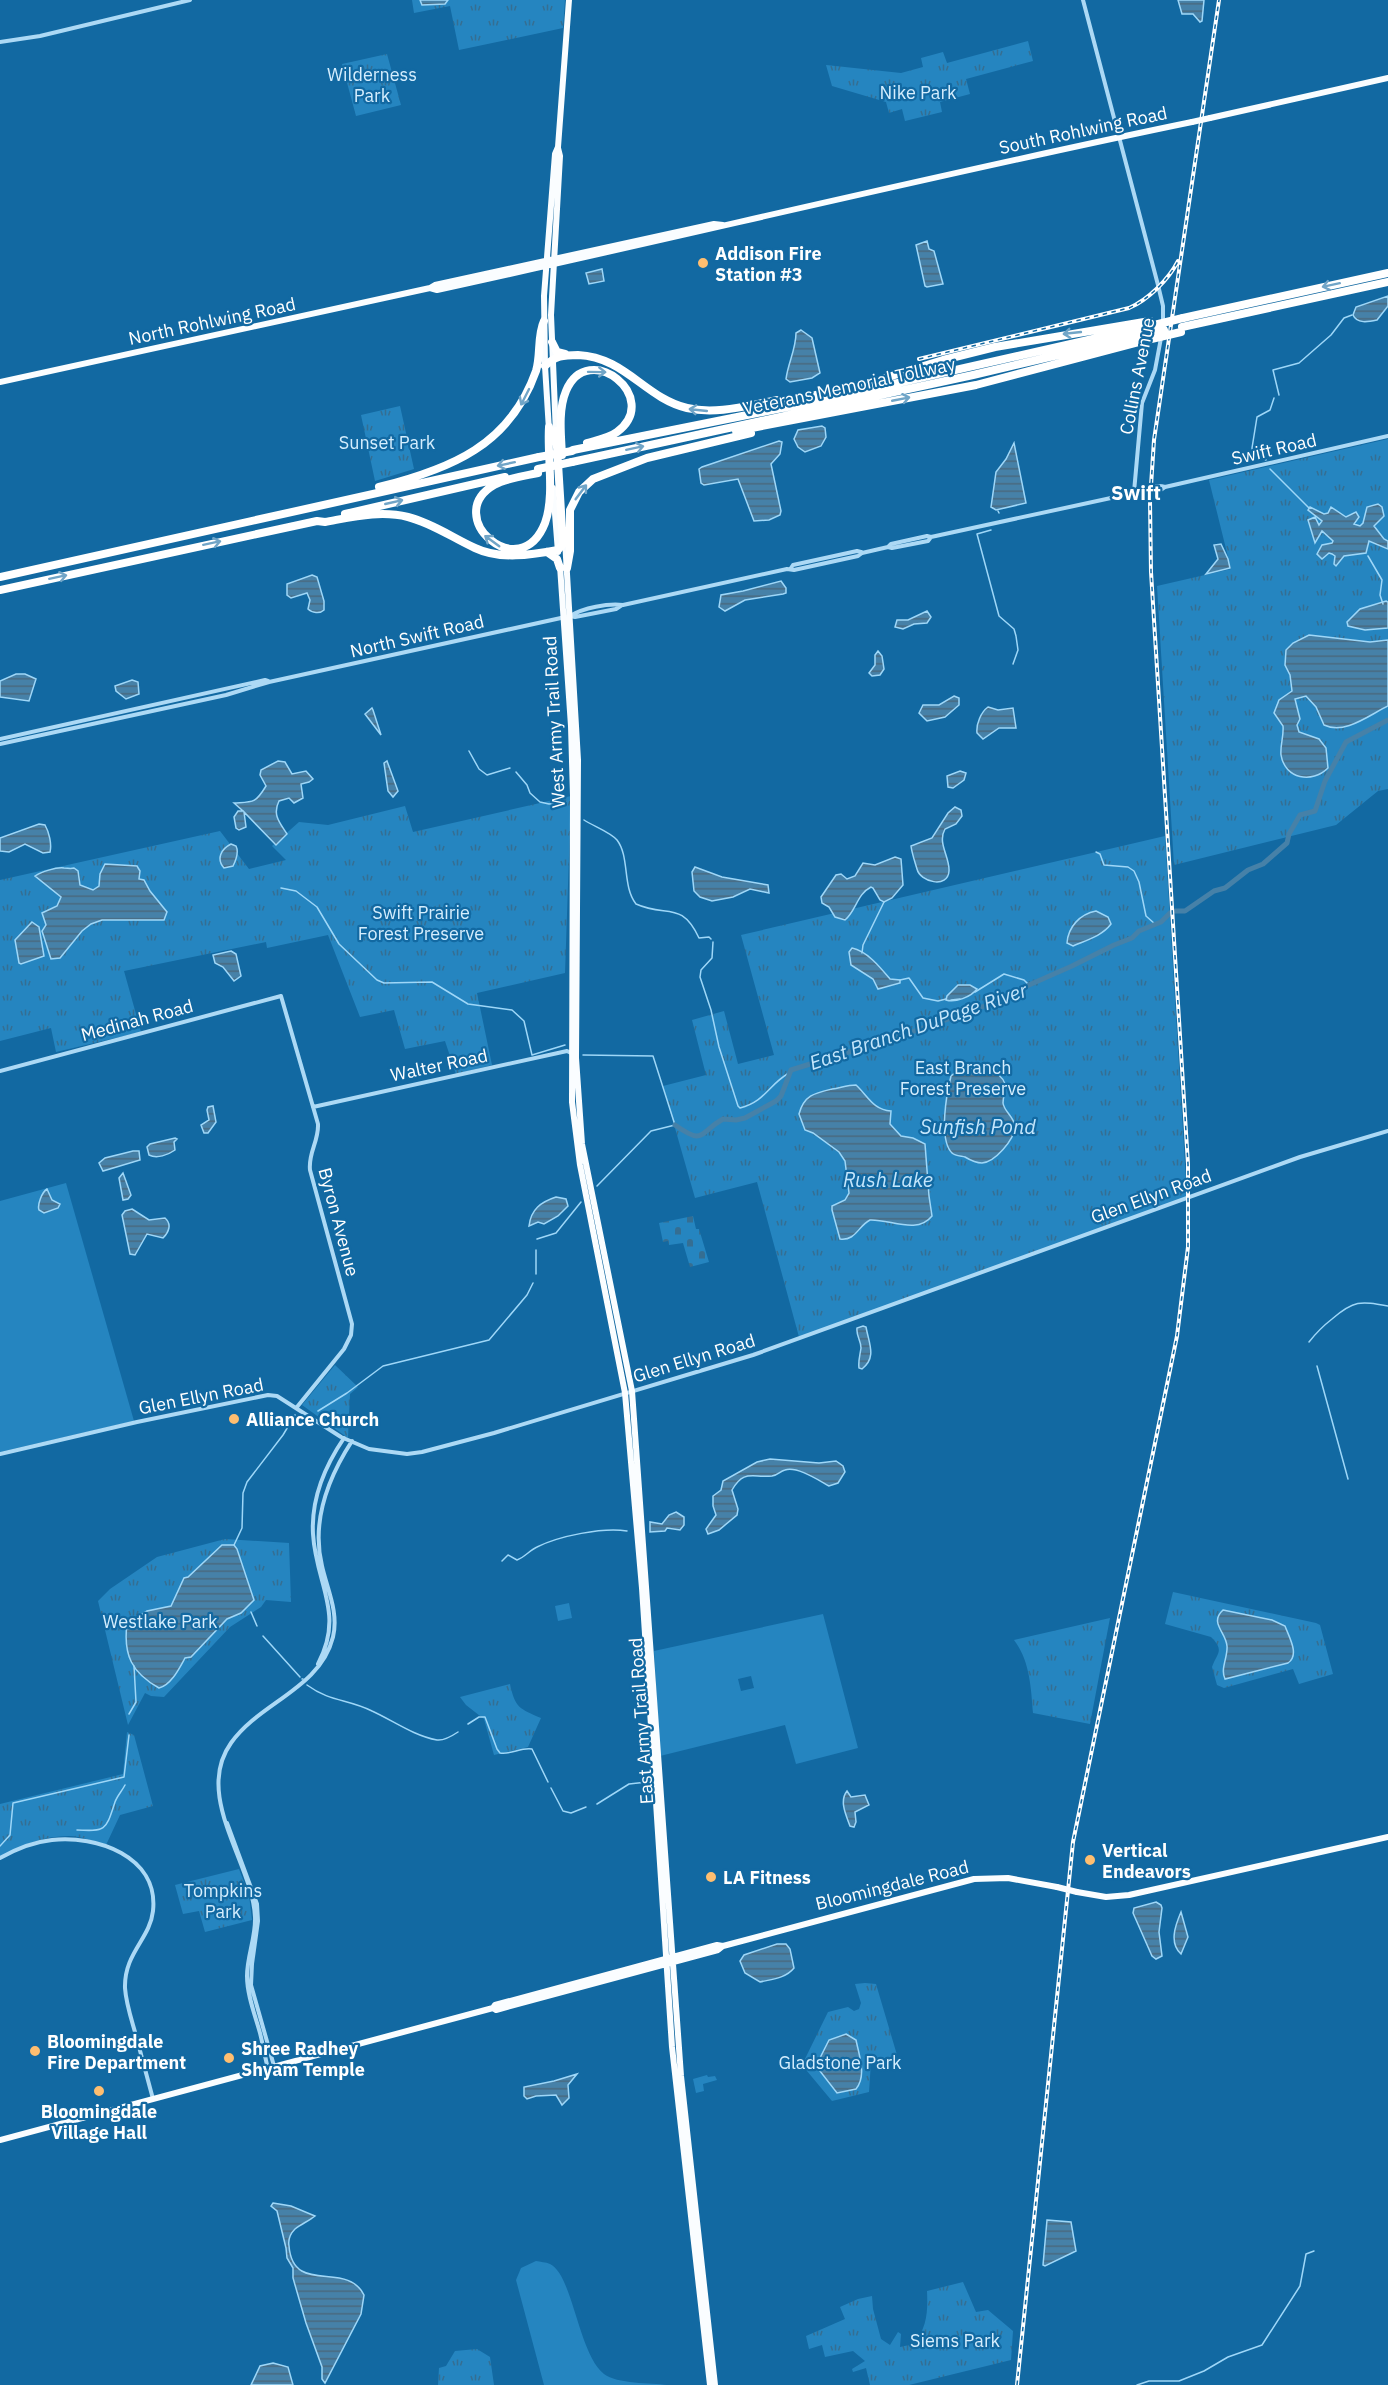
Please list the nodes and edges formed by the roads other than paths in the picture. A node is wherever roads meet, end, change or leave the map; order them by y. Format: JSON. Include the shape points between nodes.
{"nodes":[{"id":1,"x":190,"y":0,"type":"edge"},
{"id":2,"x":569,"y":0,"type":"edge"},
{"id":3,"x":1083,"y":0,"type":"edge"},
{"id":4,"x":0,"y":42,"type":"edge"},
{"id":5,"x":1388,"y":78,"type":"edge"},
{"id":6,"x":1120,"y":137,"type":"junction"},
{"id":7,"x":554,"y":207,"type":"junction"},
{"id":8,"x":785,"y":211,"type":"joint"},
{"id":9,"x":723,"y":225,"type":"junction"},
{"id":10,"x":555,"y":234,"type":"junction"},
{"id":11,"x":573,"y":254,"type":"junction"},
{"id":12,"x":549,"y":262,"type":"junction"},
{"id":13,"x":531,"y":269,"type":"junction"},
{"id":14,"x":1388,"y":273,"type":"edge"},
{"id":15,"x":1388,"y":282,"type":"edge"},
{"id":16,"x":430,"y":288,"type":"junction"},
{"id":17,"x":544,"y":321,"type":"junction"},
{"id":18,"x":1182,"y":322,"type":"junction"},
{"id":19,"x":1149,"y":330,"type":"junction"},
{"id":20,"x":552,"y":342,"type":"junction"},
{"id":21,"x":569,"y":355,"type":"junction"},
{"id":22,"x":552,"y":358,"type":"junction"},
{"id":23,"x":545,"y":366,"type":"junction"},
{"id":24,"x":0,"y":382,"type":"edge"},
{"id":25,"x":839,"y":390,"type":"junction"},
{"id":26,"x":831,"y":413,"type":"junction"},
{"id":27,"x":552,"y":429,"type":"junction"},
{"id":28,"x":1388,"y":436,"type":"edge"},
{"id":29,"x":657,"y":443,"type":"junction"},
{"id":30,"x":599,"y":445,"type":"junction"},
{"id":31,"x":573,"y":451,"type":"junction"},
{"id":32,"x":538,"y":471,"type":"junction"},
{"id":33,"x":562,"y":493,"type":"junction"},
{"id":34,"x":1134,"y":493,"type":"junction"},
{"id":35,"x":317,"y":521,"type":"junction"},
{"id":36,"x":238,"y":524,"type":"junction"},
{"id":37,"x":931,"y":537,"type":"joint"},
{"id":38,"x":558,"y":550,"type":"junction"},
{"id":39,"x":547,"y":552,"type":"junction"},
{"id":40,"x":563,"y":568,"type":"junction"},
{"id":41,"x":0,"y":577,"type":"edge"},
{"id":42,"x":0,"y":590,"type":"edge"},
{"id":43,"x":567,"y":616,"type":"junction"},
{"id":44,"x":269,"y":682,"type":"junction"},
{"id":45,"x":0,"y":738,"type":"edge"},
{"id":46,"x":0,"y":744,"type":"edge"},
{"id":47,"x":281,"y":996,"type":"joint"},
{"id":48,"x":573,"y":1055,"type":"junction"},
{"id":49,"x":0,"y":1071,"type":"edge"},
{"id":50,"x":313,"y":1107,"type":"junction"},
{"id":51,"x":1388,"y":1131,"type":"edge"},
{"id":52,"x":586,"y":1180,"type":"joint"},
{"id":53,"x":629,"y":1392,"type":"junction"},
{"id":54,"x":297,"y":1407,"type":"junction"},
{"id":55,"x":344,"y":1438,"type":"junction"},
{"id":56,"x":352,"y":1441,"type":"junction"},
{"id":57,"x":0,"y":1454,"type":"edge"},
{"id":58,"x":315,"y":1670,"type":"junction"},
{"id":59,"x":1388,"y":1837,"type":"edge"},
{"id":60,"x":0,"y":1858,"type":"edge"},
{"id":61,"x":669,"y":1960,"type":"junction"},
{"id":62,"x":493,"y":2008,"type":"junction"},
{"id":63,"x":272,"y":2068,"type":"junction"},
{"id":64,"x":153,"y":2099,"type":"junction"},
{"id":65,"x":0,"y":2140,"type":"edge"},
{"id":66,"x":699,"y":2268,"type":"junction"},
{"id":67,"x":710,"y":2385,"type":"edge"},
{"id":68,"x":715,"y":2385,"type":"edge"}],
"edges":[{"from":1,"to":4,"type":"street"},
{"from":2,"to":7,"type":"main road"},
{"from":3,"to":6,"type":"street","name":"Collins Avenue"},
{"from":5,"to":6,"type":"main road","name":"South Rohlwing Road","bridge":true},
{"from":6,"to":8,"type":"main road","name":"South Rohlwing Road"},
{"from":6,"to":34,"type":"street","name":"Collins Avenue","via":[[1164,313],[1156,365],[1140,416]]},
{"from":7,"to":10,"type":"main road"},
{"from":7,"to":12,"type":"main road"},
{"from":8,"to":9,"type":"main road","name":"North Rohlwing Road"},
{"from":9,"to":11,"type":"main road","name":"North Rohlwing Road"},
{"from":9,"to":12,"type":"main road","name":"North Rohlwing Road"},
{"from":10,"to":11,"type":"main road","via":[[560,252]]},
{"from":10,"to":12,"type":"main road"},
{"from":11,"to":12,"type":"main road","name":"North Rohlwing Road"},
{"from":12,"to":13,"type":"main road","name":"North Rohlwing Road"},
{"from":12,"to":16,"type":"main road","name":"North Rohlwing Road"},
{"from":12,"to":17,"type":"main road","name":"West Army Trail Road"},
{"from":12,"to":20,"type":"main road","name":"West Army Trail Road"},
{"from":13,"to":16,"type":"main road","name":"North Rohlwing Road","via":[[437,290]]},
{"from":13,"to":17,"type":"main road","via":[[541,277]]},
{"from":14,"to":18,"type":"highway","name":"Veterans Memorial Tollway","one_way":true,"via":[[1225,308]]},
{"from":15,"to":18,"type":"highway","name":"Veterans Memorial Tollway","via":[[1260,310]]},
{"from":16,"to":24,"type":"main road","name":"North Rohlwing Road"},
{"from":17,"to":23,"type":"main road","name":"West Army Trail Road"},
{"from":17,"to":36,"type":"highway","one_way":true,"via":[[537,368],[526,397],[506,426],[481,447],[429,473]]},
{"from":18,"to":19,"type":"highway","name":"Veterans Memorial Tollway","bridge":true},
{"from":18,"to":19,"type":"highway","bridge":true},
{"from":19,"to":25,"type":"highway","one_way":true,"via":[[995,347]]},
{"from":26,"to":19,"type":"highway","one_way":true,"via":[[976,385]]},
{"from":19,"to":29,"type":"highway","name":"Veterans Memorial Tollway"},
{"from":19,"to":30,"type":"highway","name":"Veterans Memorial Tollway"},
{"from":20,"to":21,"type":"highway","via":[[557,352]]},
{"from":20,"to":22,"type":"main road","name":"West Army Trail Road"},
{"from":21,"to":22,"type":"highway"},
{"from":25,"to":21,"type":"highway","one_way":true,"via":[[727,409],[697,410],[663,399],[605,361]]},
{"from":22,"to":23,"type":"highway"},
{"from":22,"to":27,"type":"main road","name":"West Army Trail Road"},
{"from":23,"to":27,"type":"main road","name":"West Army Trail Road"},
{"from":25,"to":30,"type":"highway"},
{"from":26,"to":29,"type":"highway"},
{"from":40,"to":26,"type":"highway","one_way":true,"via":[[570,551],[570,510],[579,492],[593,479],[675,450]]},
{"from":27,"to":32,"type":"highway","one_way":true,"via":[[548,506],[542,530],[522,547],[509,549],[493,543],[478,524],[477,509],[483,495],[498,484]]},
{"from":27,"to":33,"type":"main road","name":"West Army Trail Road"},
{"from":27,"to":38,"type":"highway","via":[[563,544]]},
{"from":28,"to":34,"type":"street","name":"Swift Road","via":[[1140,495]]},
{"from":32,"to":29,"type":"highway","name":"Veterans Memorial Tollway","one_way":true,"bridge":true},
{"from":30,"to":31,"type":"highway","name":"Veterans Memorial Tollway"},
{"from":33,"to":31,"type":"highway","one_way":true,"via":[[561,413],[566,389],[584,373],[610,373],[628,390],[628,417],[617,431]]},
{"from":31,"to":36,"type":"highway","one_way":true,"bridge":true},
{"from":35,"to":32,"type":"highway","name":"Veterans Memorial Tollway","one_way":true},
{"from":33,"to":40,"type":"main road","name":"West Army Trail Road"},
{"from":34,"to":37,"type":"street","name":"Swift Road"},
{"from":35,"to":39,"type":"highway","via":[[386,513],[428,523],[491,554]]},
{"from":42,"to":35,"type":"highway","one_way":true},
{"from":36,"to":41,"type":"highway"},
{"from":37,"to":43,"type":"street","name":"North Swift Road","via":[[928,541],[857,551]]},
{"from":38,"to":39,"type":"highway"},
{"from":38,"to":40,"type":"main road","name":"West Army Trail Road"},
{"from":39,"to":40,"type":"highway"},
{"from":40,"to":43,"type":"main road","name":"West Army Trail Road"},
{"from":43,"to":44,"type":"street","name":"North Swift Road"},
{"from":43,"to":48,"type":"main road","name":"West Army Trail Road","via":[[573,786]]},
{"from":44,"to":45,"type":"street","name":"North Swift Road"},
{"from":44,"to":46,"type":"street","name":"North Swift Road","via":[[226,695]]},
{"from":47,"to":49,"type":"street","name":"Medinah Road"},
{"from":47,"to":50,"type":"street","name":"Byron Avenue"},
{"from":48,"to":50,"type":"street","name":"Walter Road","via":[[567,1051]]},
{"from":48,"to":52,"type":"main road","name":"West Army Trail Road","via":[[573,1112]]},
{"from":50,"to":54,"type":"street","name":"Byron Avenue","via":[[318,1130],[310,1152],[310,1170],[352,1328],[344,1349]]},
{"from":51,"to":53,"type":"street","name":"Glen Ellyn Road","via":[[1300,1157],[753,1354]]},
{"from":52,"to":53,"type":"main road","name":"East Army Trail Road"},
{"from":53,"to":56,"type":"street","name":"Glen Ellyn Road","via":[[422,1452],[369,1449]]},
{"from":53,"to":61,"type":"main road","name":"East Army Trail Road"},
{"from":54,"to":55,"type":"street","name":"Glen Ellyn Road"},
{"from":54,"to":57,"type":"street","name":"Glen Ellyn Road","via":[[277,1396],[258,1395]]},
{"from":55,"to":56,"type":"street","name":"Glen Ellyn Road"},
{"from":55,"to":58,"type":"street","via":[[326,1469],[314,1508],[315,1555],[331,1619],[325,1650]]},
{"from":56,"to":58,"type":"street","via":[[334,1471],[320,1517],[320,1553],[334,1619],[328,1652]]},
{"from":58,"to":63,"type":"street","via":[[248,1722],[230,1744],[220,1780],[222,1809],[257,1904],[251,1984]]},
{"from":59,"to":61,"type":"main road","name":"Bloomingdale Road","bridge":true,"via":[[1129,1895],[1106,1897],[1008,1878],[974,1879]]},
{"from":60,"to":64,"type":"street","via":[[31,1844],[64,1839],[90,1842],[123,1853],[144,1873],[152,1898],[152,1918],[131,1957],[125,1988]]},
{"from":61,"to":62,"type":"main road","name":"Bloomingdale Road"},
{"from":61,"to":62,"type":"main road","name":"Bloomingdale Road"},
{"from":61,"to":66,"type":"main road","name":"East Army Trail Road"},
{"from":62,"to":63,"type":"main road"},
{"from":63,"to":64,"type":"main road"},
{"from":64,"to":65,"type":"main road"},
{"from":66,"to":67,"type":"main road"},
{"from":66,"to":68,"type":"main road"}]}
